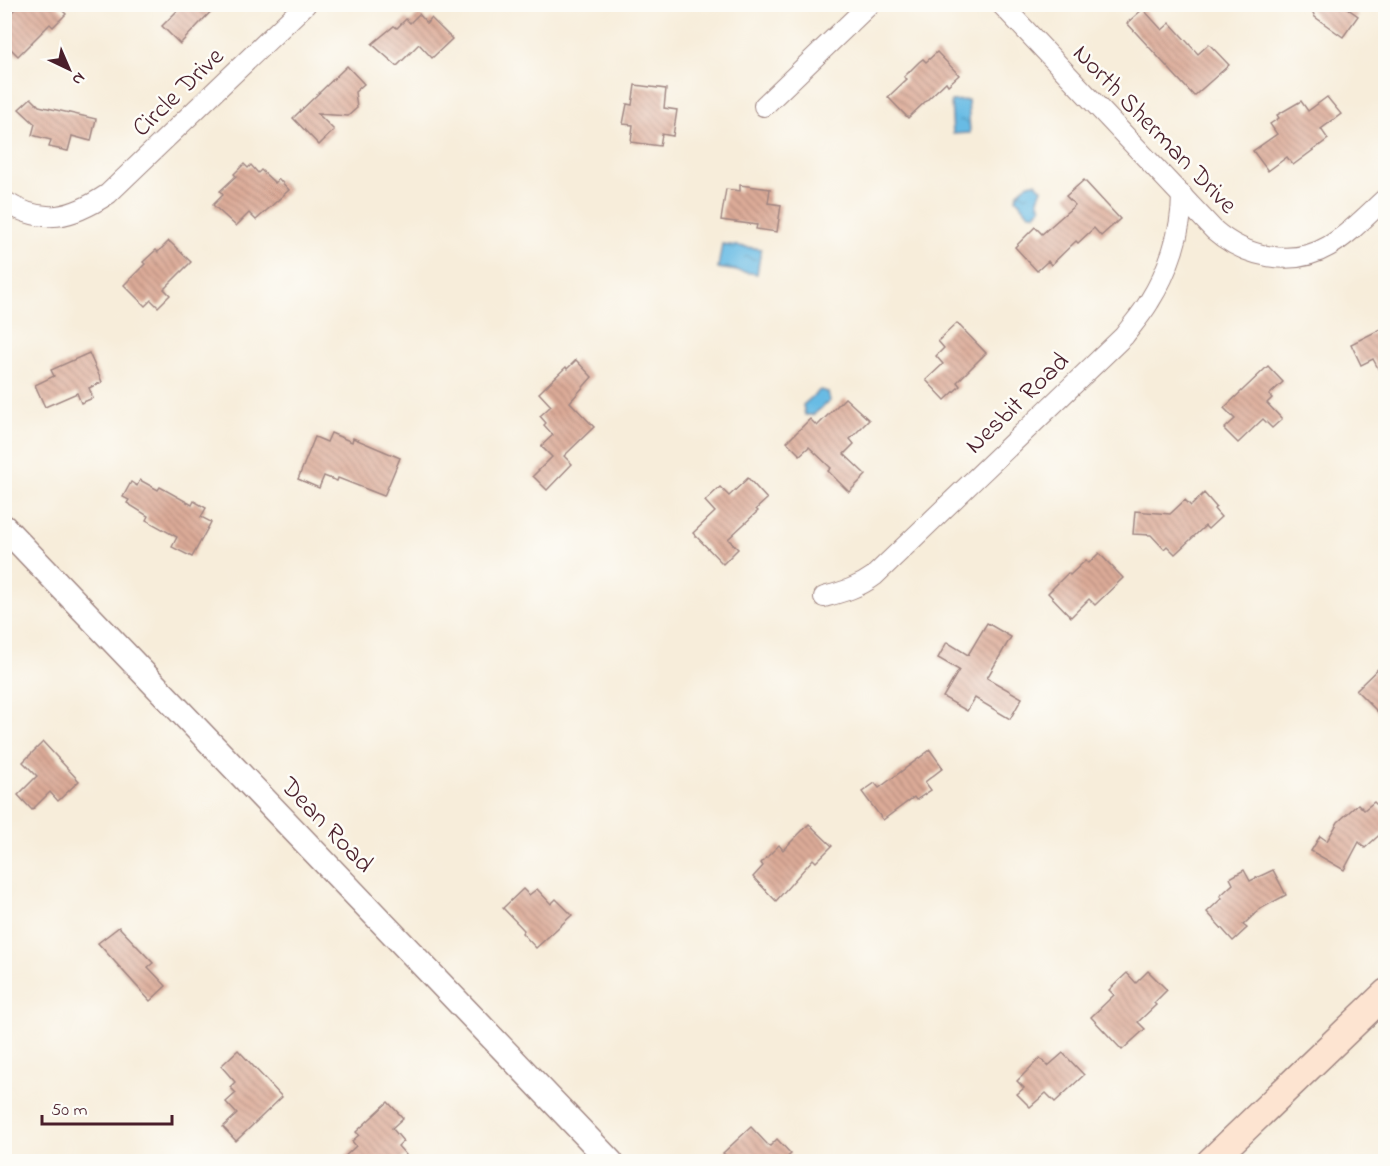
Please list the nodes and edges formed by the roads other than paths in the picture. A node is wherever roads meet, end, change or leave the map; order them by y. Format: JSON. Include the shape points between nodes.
{"nodes":[{"id":1,"x":306,"y":4,"type":"edge"},
{"id":2,"x":870,"y":4,"type":"edge"},
{"id":3,"x":1001,"y":4,"type":"edge"},
{"id":4,"x":764,"y":106,"type":"dead end"},
{"id":5,"x":1182,"y":195,"type":"junction"},
{"id":6,"x":1386,"y":198,"type":"edge"},
{"id":7,"x":4,"y":201,"type":"edge"},
{"id":8,"x":4,"y":527,"type":"edge"},
{"id":9,"x":824,"y":597,"type":"dead end"},
{"id":10,"x":1386,"y":993,"type":"edge"},
{"id":11,"x":611,"y":1161,"type":"edge"},
{"id":12,"x":1210,"y":1161,"type":"edge"}],
"edges":[{"from":1,"to":7,"type":"street","name":"Circle Drive","via":[[108,195],[81,211],[65,215],[42,216]]},
{"from":2,"to":4,"type":"street"},
{"from":3,"to":5,"type":"street","name":"North Sherman Drive"},
{"from":5,"to":6,"type":"street","name":"North Sherman Drive","via":[[1214,230],[1234,245],[1256,254],[1289,257],[1329,246]]},
{"from":5,"to":9,"type":"street","name":"Nesbit Road","via":[[1180,220],[1166,267],[1148,304],[1124,336],[865,584]]},
{"from":8,"to":11,"type":"street","name":"Dean Road"},
{"from":10,"to":12,"type":"main road"}]}
